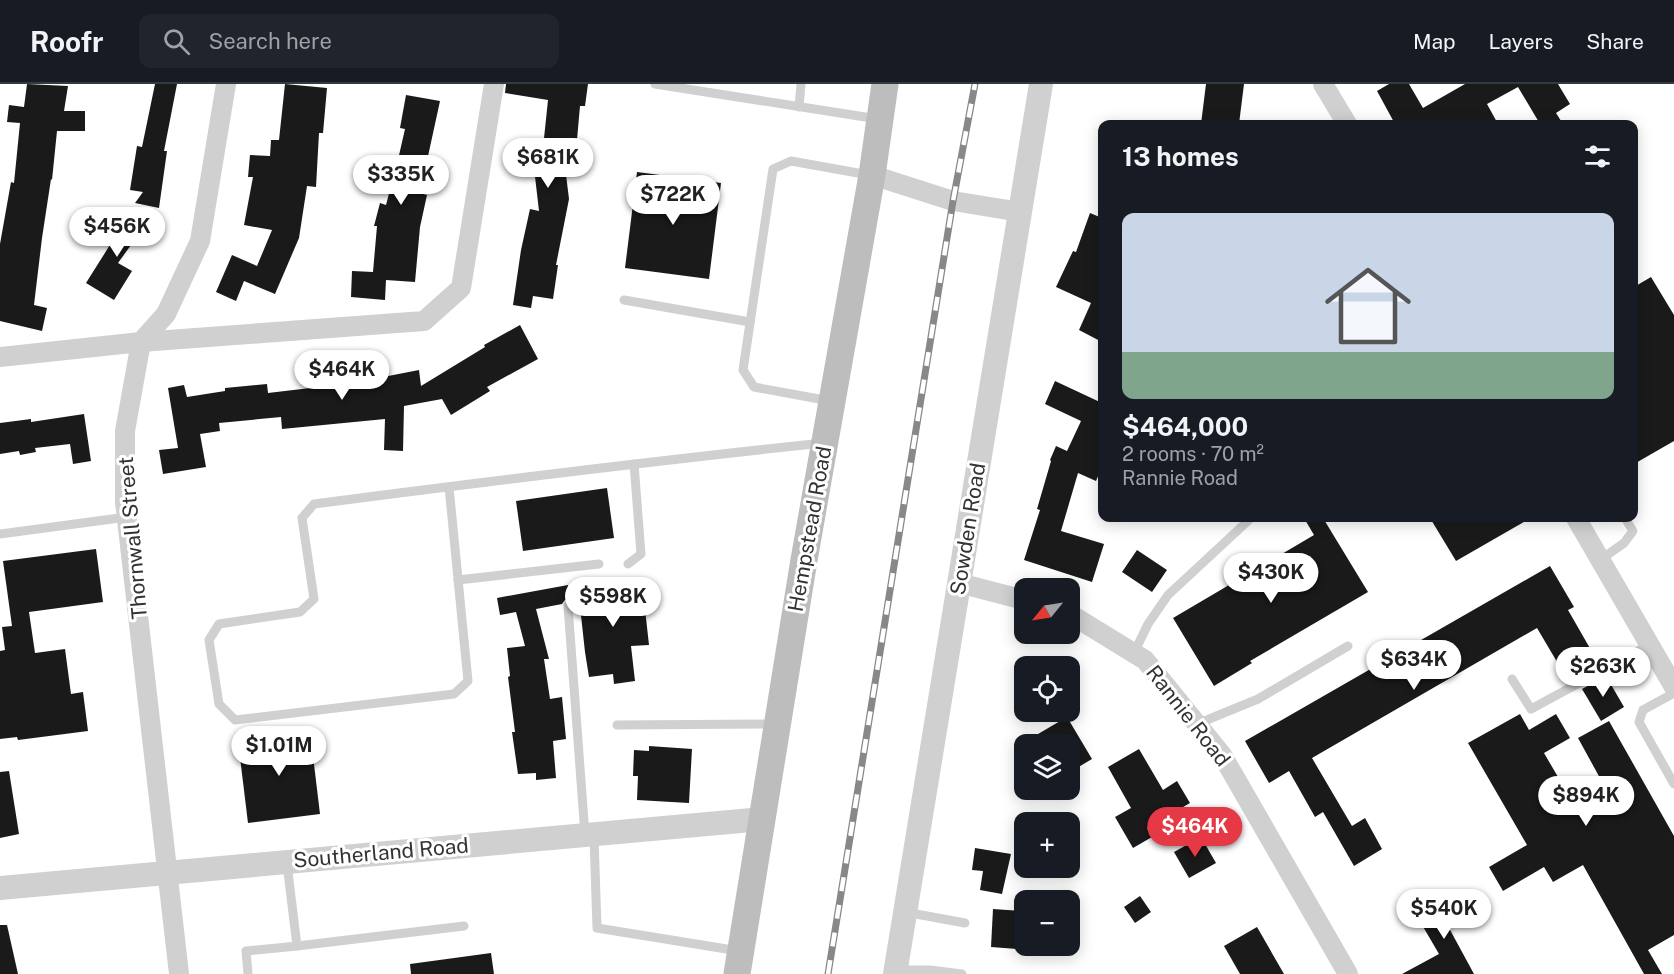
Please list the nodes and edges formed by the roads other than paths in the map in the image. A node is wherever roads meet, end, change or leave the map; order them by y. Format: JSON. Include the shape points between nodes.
{"nodes":[{"id":1,"x":226,"y":84,"type":"edge"},
{"id":2,"x":494,"y":84,"type":"edge"},
{"id":3,"x":656,"y":84,"type":"edge"},
{"id":4,"x":793,"y":84,"type":"edge"},
{"id":5,"x":885,"y":84,"type":"edge"},
{"id":6,"x":1041,"y":84,"type":"edge"},
{"id":7,"x":1323,"y":84,"type":"edge"},
{"id":8,"x":801,"y":89,"type":"edge"},
{"id":9,"x":799,"y":107,"type":"junction"},
{"id":10,"x":880,"y":119,"type":"junction"},
{"id":11,"x":1345,"y":120,"type":"edge"},
{"id":12,"x":872,"y":175,"type":"junction"},
{"id":13,"x":1020,"y":212,"type":"junction"},
{"id":14,"x":624,"y":300,"type":"dead end"},
{"id":15,"x":750,"y":322,"type":"junction"},
{"id":16,"x":141,"y":342,"type":"junction"},
{"id":17,"x":0,"y":357,"type":"edge"},
{"id":18,"x":832,"y":402,"type":"junction"},
{"id":19,"x":825,"y":443,"type":"junction"},
{"id":20,"x":634,"y":464,"type":"junction"},
{"id":21,"x":449,"y":487,"type":"junction"},
{"id":22,"x":127,"y":517,"type":"junction"},
{"id":23,"x":1247,"y":522,"type":"edge"},
{"id":24,"x":1578,"y":522,"type":"edge"},
{"id":25,"x":1627,"y":522,"type":"edge"},
{"id":26,"x":0,"y":534,"type":"edge"},
{"id":27,"x":1600,"y":560,"type":"junction"},
{"id":28,"x":599,"y":564,"type":"dead end"},
{"id":29,"x":628,"y":564,"type":"dead end"},
{"id":30,"x":458,"y":580,"type":"junction"},
{"id":31,"x":959,"y":583,"type":"junction"},
{"id":32,"x":1014,"y":597,"type":"edge"},
{"id":33,"x":568,"y":606,"type":"dead end"},
{"id":34,"x":1080,"y":620,"type":"edge"},
{"id":35,"x":1649,"y":645,"type":"junction"},
{"id":36,"x":1348,"y":646,"type":"dead end"},
{"id":37,"x":1134,"y":653,"type":"junction"},
{"id":38,"x":1512,"y":679,"type":"dead end"},
{"id":39,"x":1674,"y":687,"type":"edge"},
{"id":40,"x":1674,"y":693,"type":"edge"},
{"id":41,"x":778,"y":724,"type":"junction"},
{"id":42,"x":1197,"y":724,"type":"junction"},
{"id":43,"x":617,"y":725,"type":"dead end"},
{"id":44,"x":1674,"y":761,"type":"edge"},
{"id":45,"x":1665,"y":767,"type":"junction"},
{"id":46,"x":1674,"y":784,"type":"edge"},
{"id":47,"x":763,"y":819,"type":"junction"},
{"id":48,"x":590,"y":834,"type":"junction"},
{"id":49,"x":287,"y":861,"type":"junction"},
{"id":50,"x":168,"y":872,"type":"junction"},
{"id":51,"x":0,"y":888,"type":"edge"},
{"id":52,"x":905,"y":912,"type":"junction"},
{"id":53,"x":965,"y":923,"type":"dead end"},
{"id":54,"x":464,"y":926,"type":"dead end"},
{"id":55,"x":297,"y":946,"type":"junction"},
{"id":56,"x":739,"y":962,"type":"edge"},
{"id":57,"x":896,"y":972,"type":"edge"},
{"id":58,"x":179,"y":974,"type":"edge"},
{"id":59,"x":248,"y":974,"type":"edge"},
{"id":60,"x":962,"y":974,"type":"edge"},
{"id":61,"x":1348,"y":974,"type":"edge"}],
"edges":[{"from":1,"to":16,"type":"street","via":[[200,241],[166,314]]},
{"from":2,"to":16,"type":"street","via":[[461,288],[424,321]]},
{"from":3,"to":9,"type":"lane"},
{"from":4,"to":8,"type":"lane"},
{"from":5,"to":10,"type":"main road","name":"Hempstead Road"},
{"from":6,"to":13,"type":"street","name":"Sowden Road"},
{"from":7,"to":11,"type":"street"},
{"from":8,"to":9,"type":"lane"},
{"from":9,"to":10,"type":"lane"},
{"from":10,"to":12,"type":"main road","name":"Hempstead Road"},
{"from":12,"to":13,"type":"street","via":[[953,201]]},
{"from":12,"to":15,"type":"lane","via":[[790,161],[773,169]]},
{"from":12,"to":18,"type":"main road","name":"Hempstead Road"},
{"from":13,"to":31,"type":"street","name":"Sowden Road"},
{"from":14,"to":15,"type":"lane"},
{"from":15,"to":18,"type":"lane","via":[[743,370],[754,387]]},
{"from":16,"to":17,"type":"street"},
{"from":16,"to":22,"type":"street","name":"Thornwall Street","via":[[125,431]]},
{"from":18,"to":19,"type":"main road","name":"Hempstead Road"},
{"from":19,"to":20,"type":"lane"},
{"from":19,"to":41,"type":"main road","name":"Hempstead Road"},
{"from":20,"to":21,"type":"lane"},
{"from":20,"to":29,"type":"lane","via":[[641,554]]},
{"from":21,"to":30,"type":"lane"},
{"from":21,"to":30,"type":"lane","via":[[314,504],[302,518],[314,599],[300,612],[219,624],[209,640],[219,704],[235,720],[454,694],[468,681]]},
{"from":22,"to":26,"type":"lane"},
{"from":22,"to":50,"type":"street","name":"Thornwall Street"},
{"from":23,"to":37,"type":"lane","via":[[1168,595]]},
{"from":24,"to":27,"type":"street"},
{"from":25,"to":27,"type":"lane","via":[[1633,531],[1624,543]]},
{"from":27,"to":35,"type":"street"},
{"from":28,"to":30,"type":"lane"},
{"from":31,"to":32,"type":"street"},
{"from":31,"to":52,"type":"street","name":"Sowden Road"},
{"from":33,"to":48,"type":"lane"},
{"from":34,"to":37,"type":"street","name":"Rannie Road"},
{"from":35,"to":38,"type":"lane","via":[[1531,710]]},
{"from":35,"to":39,"type":"street"},
{"from":36,"to":42,"type":"lane","via":[[1258,699]]},
{"from":37,"to":42,"type":"street","name":"Rannie Road"},
{"from":40,"to":45,"type":"lane","via":[[1643,710],[1639,722]]},
{"from":41,"to":43,"type":"lane"},
{"from":41,"to":47,"type":"main road","name":"Hempstead Road"},
{"from":42,"to":61,"type":"street","name":"Rannie Road","via":[[1222,755]]},
{"from":44,"to":45,"type":"lane"},
{"from":45,"to":46,"type":"lane"},
{"from":47,"to":48,"type":"street","name":"Southerland Road"},
{"from":47,"to":56,"type":"main road","name":"Hempstead Road"},
{"from":48,"to":49,"type":"street","name":"Southerland Road"},
{"from":48,"to":56,"type":"lane","via":[[597,928]]},
{"from":49,"to":50,"type":"street","name":"Southerland Road"},
{"from":49,"to":55,"type":"lane"},
{"from":50,"to":51,"type":"street","name":"Southerland Road"},
{"from":50,"to":58,"type":"street","name":"Thornwall Street"},
{"from":52,"to":53,"type":"lane"},
{"from":52,"to":57,"type":"street","name":"Sowden Road"},
{"from":54,"to":55,"type":"lane"},
{"from":55,"to":59,"type":"lane","via":[[246,951]]},
{"from":57,"to":60,"type":"lane","via":[[930,970]]}]}
